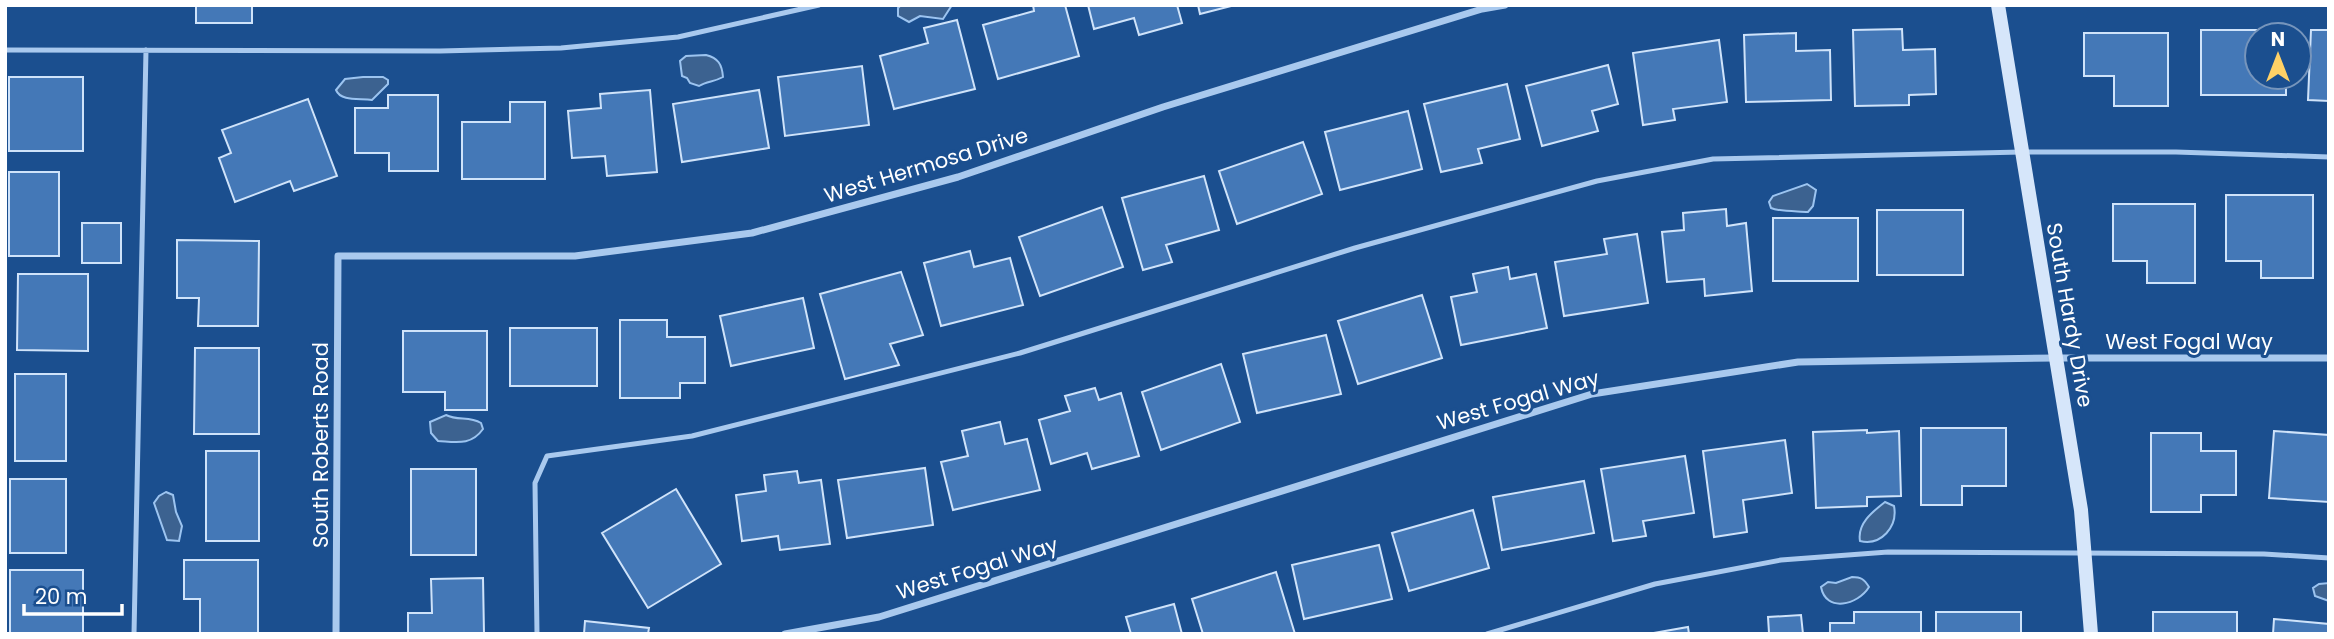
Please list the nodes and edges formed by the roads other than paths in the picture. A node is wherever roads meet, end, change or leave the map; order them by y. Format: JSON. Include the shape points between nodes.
{"nodes":[{"id":1,"x":819,"y":5,"type":"edge"},
{"id":2,"x":1505,"y":5,"type":"edge"},
{"id":3,"x":1998,"y":5,"type":"edge"},
{"id":4,"x":5,"y":50,"type":"edge"},
{"id":5,"x":146,"y":50,"type":"junction"},
{"id":6,"x":2022,"y":152,"type":"junction"},
{"id":7,"x":2329,"y":157,"type":"edge"},
{"id":8,"x":338,"y":256,"type":"joint"},
{"id":9,"x":2056,"y":358,"type":"junction"},
{"id":10,"x":2329,"y":358,"type":"edge"},
{"id":11,"x":2086,"y":553,"type":"junction"},
{"id":12,"x":2329,"y":558,"type":"edge"},
{"id":13,"x":134,"y":634,"type":"edge"},
{"id":14,"x":336,"y":634,"type":"edge"},
{"id":15,"x":537,"y":634,"type":"edge"},
{"id":16,"x":785,"y":634,"type":"edge"},
{"id":17,"x":1487,"y":634,"type":"edge"},
{"id":18,"x":2091,"y":634,"type":"edge"}],
"edges":[{"from":1,"to":5,"type":"lane","via":[[678,37],[561,48]]},
{"from":2,"to":8,"type":"street","name":"West Hermosa Drive","via":[[1163,107],[958,177],[752,233],[575,256]]},
{"from":3,"to":6,"type":"street","name":"South Hardy Drive"},
{"from":4,"to":5,"type":"lane"},
{"from":5,"to":13,"type":"lane"},
{"from":6,"to":7,"type":"lane"},
{"from":6,"to":9,"type":"street","name":"South Hardy Drive"},
{"from":6,"to":15,"type":"lane","via":[[1713,159],[1597,181],[1355,247],[1020,353],[692,436],[547,456],[535,483]]},
{"from":8,"to":14,"type":"street","name":"South Roberts Road"},
{"from":9,"to":10,"type":"street","name":"West Fogal Way"},
{"from":9,"to":11,"type":"street","name":"South Hardy Drive"},
{"from":9,"to":16,"type":"street","name":"West Fogal Way","via":[[1798,362],[1592,394],[879,617]]},
{"from":11,"to":12,"type":"lane"},
{"from":11,"to":17,"type":"lane","via":[[1888,552],[1781,560],[1655,584]]},
{"from":11,"to":18,"type":"street","name":"South Hardy Drive"}]}
